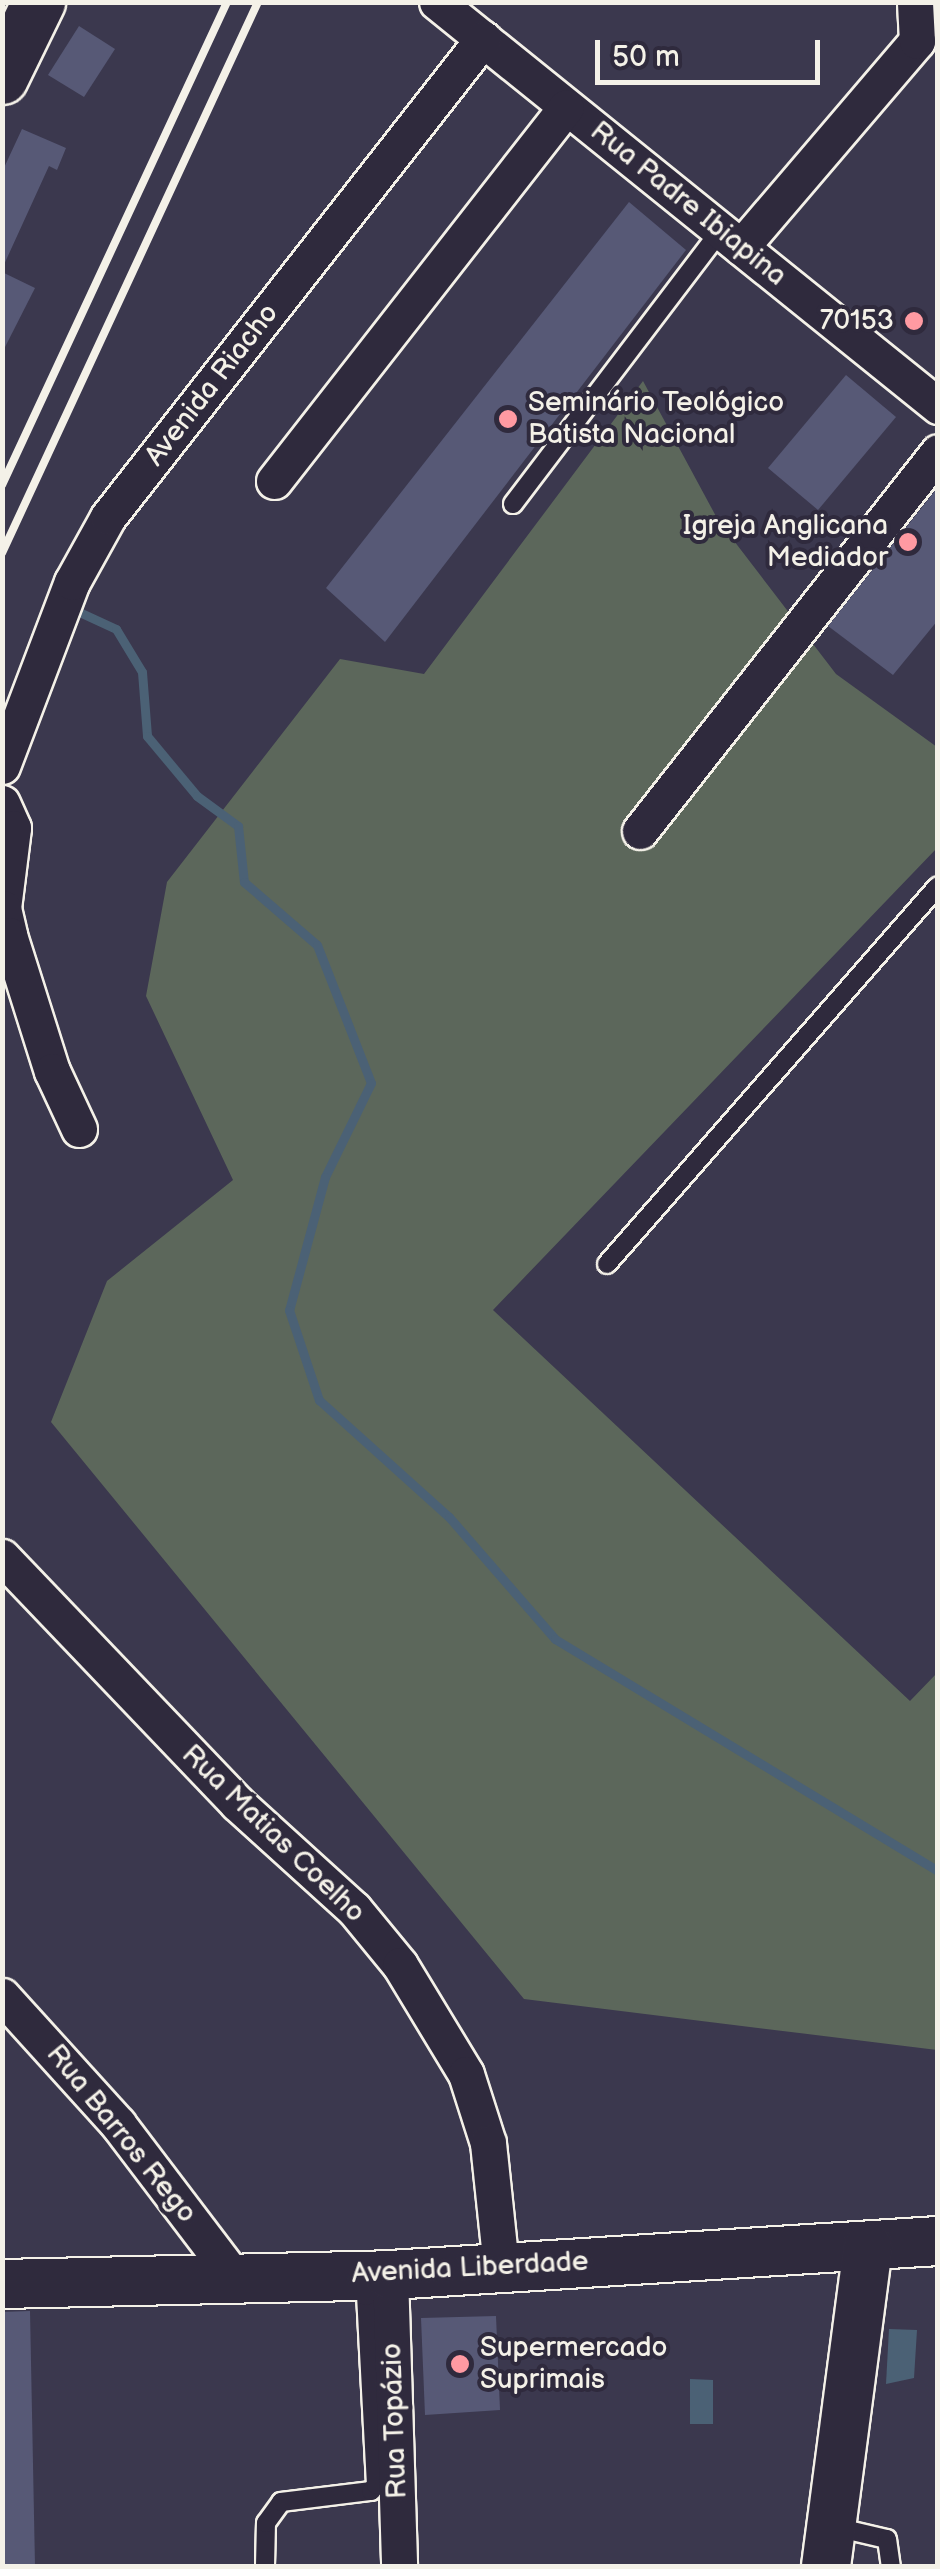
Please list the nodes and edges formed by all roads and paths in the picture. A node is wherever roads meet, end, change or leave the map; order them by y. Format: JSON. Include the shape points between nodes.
{"nodes":[{"id":1,"x":39,"y":2,"type":"edge"},
{"id":2,"x":437,"y":2,"type":"edge"},
{"id":3,"x":915,"y":2,"type":"edge"},
{"id":4,"x":483,"y":39,"type":"junction"},
{"id":5,"x":927,"y":49,"type":"edge"},
{"id":6,"x":2,"y":78,"type":"edge"},
{"id":7,"x":566,"y":106,"type":"junction"},
{"id":8,"x":731,"y":238,"type":"junction"},
{"id":9,"x":938,"y":406,"type":"edge"},
{"id":10,"x":938,"y":452,"type":"edge"},
{"id":11,"x":274,"y":481,"type":"dead end"},
{"id":12,"x":512,"y":504,"type":"dead end"},
{"id":13,"x":2,"y":766,"type":"edge"},
{"id":14,"x":2,"y":803,"type":"edge"},
{"id":15,"x":640,"y":831,"type":"dead end"},
{"id":16,"x":938,"y":886,"type":"edge"},
{"id":17,"x":79,"y":1129,"type":"dead end"},
{"id":18,"x":608,"y":1264,"type":"dead end"},
{"id":19,"x":2,"y":1557,"type":"edge"},
{"id":20,"x":2,"y":1996,"type":"edge"},
{"id":21,"x":938,"y":2240,"type":"edge"},
{"id":22,"x":868,"y":2247,"type":"junction"},
{"id":23,"x":501,"y":2267,"type":"junction"},
{"id":24,"x":381,"y":2275,"type":"junction"},
{"id":25,"x":234,"y":2277,"type":"junction"},
{"id":26,"x":2,"y":2284,"type":"edge"},
{"id":27,"x":828,"y":2546,"type":"edge"},
{"id":28,"x":264,"y":2566,"type":"edge"},
{"id":29,"x":400,"y":2566,"type":"edge"},
{"id":30,"x":892,"y":2566,"type":"edge"}],
"edges":[{"from":1,"to":6,"type":"main road"},
{"from":2,"to":4,"type":"street","name":"Rua Padre Ibiapina"},
{"from":3,"to":5,"type":"street"},
{"from":4,"to":7,"type":"street","name":"Rua Padre Ibiapina"},
{"from":4,"to":13,"type":"street","name":"Avenida Riacho","via":[[108,518],[72,582]]},
{"from":5,"to":8,"type":"street"},
{"from":7,"to":8,"type":"street","name":"Rua Padre Ibiapina"},
{"from":7,"to":11,"type":"street"},
{"from":8,"to":9,"type":"street","name":"Rua Padre Ibiapina"},
{"from":8,"to":12,"type":"lane"},
{"from":10,"to":15,"type":"street"},
{"from":14,"to":17,"type":"street","via":[[13,828],[3,908],[9,935],[52,1071]]},
{"from":16,"to":18,"type":"lane"},
{"from":19,"to":23,"type":"street","name":"Rua Matias Coelho","via":[[237,1802],[354,1908],[400,1966],[466,2074],[488,2143]]},
{"from":20,"to":25,"type":"street","name":"Rua Barros Rego","via":[[118,2124]]},
{"from":21,"to":22,"type":"main road","name":"Avenida Liberdade"},
{"from":22,"to":23,"type":"main road","name":"Avenida Liberdade"},
{"from":22,"to":27,"type":"main road"},
{"from":23,"to":24,"type":"main road","name":"Avenida Liberdade"},
{"from":24,"to":25,"type":"main road","name":"Avenida Liberdade"},
{"from":24,"to":28,"type":"lane","via":[[366,2296],[376,2485],[371,2492],[281,2502],[266,2523]]},
{"from":24,"to":29,"type":"street","name":"Rua Topázio"},
{"from":25,"to":26,"type":"main road","name":"Avenida Liberdade"},
{"from":27,"to":30,"type":"lane","via":[[887,2539]]}]}
